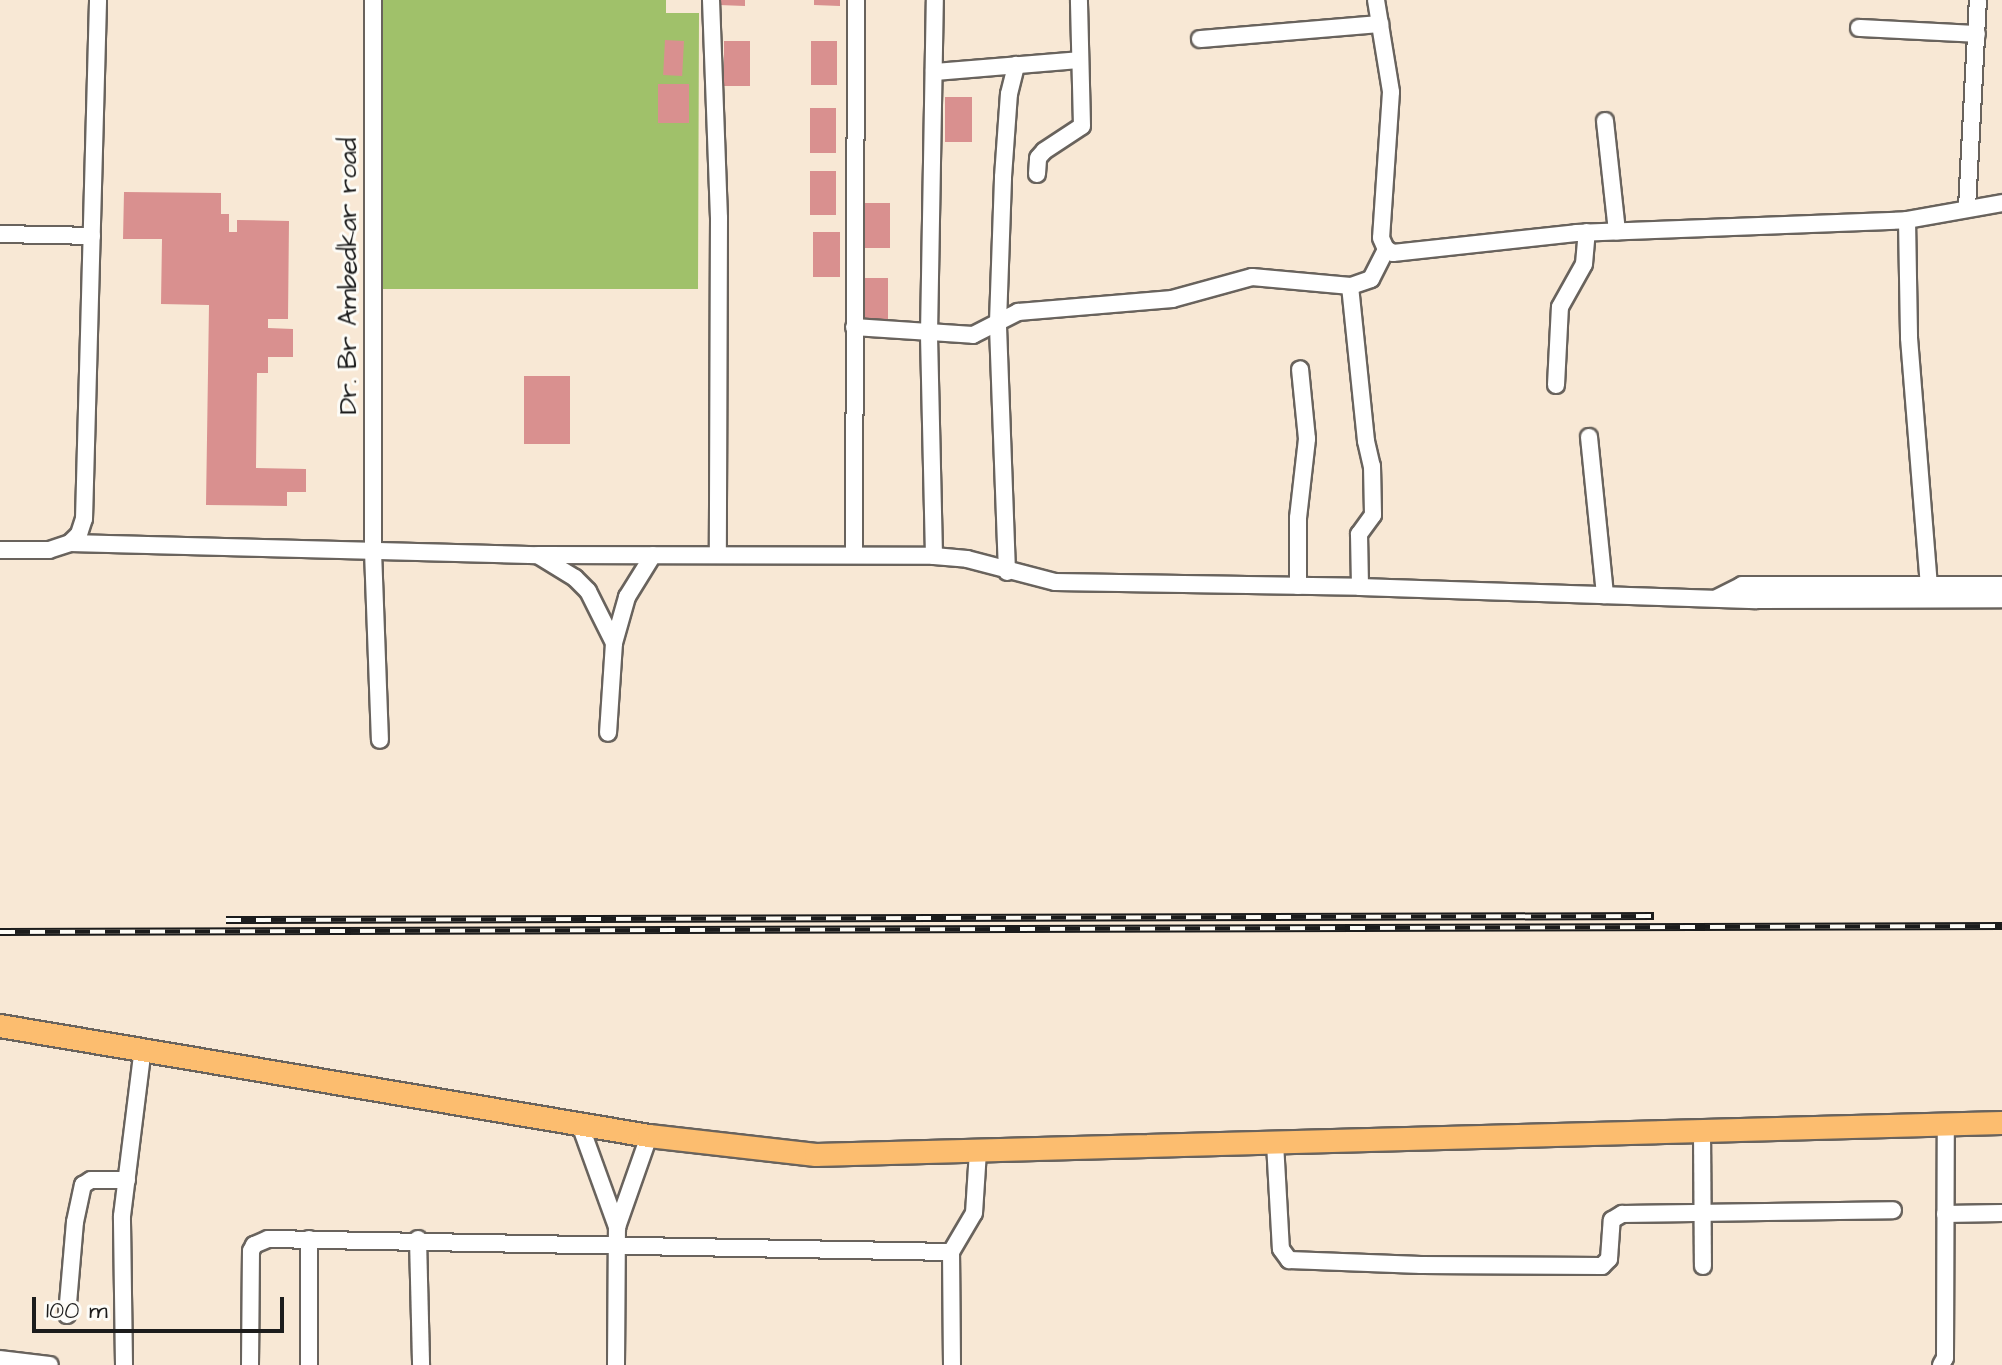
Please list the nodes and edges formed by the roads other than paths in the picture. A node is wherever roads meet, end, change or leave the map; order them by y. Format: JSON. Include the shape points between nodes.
{"nodes":[{"id":1,"x":98,"y":0,"type":"edge"},
{"id":2,"x":373,"y":0,"type":"edge"},
{"id":3,"x":711,"y":0,"type":"edge"},
{"id":4,"x":856,"y":0,"type":"edge"},
{"id":5,"x":935,"y":0,"type":"edge"},
{"id":6,"x":1079,"y":0,"type":"edge"},
{"id":7,"x":1376,"y":0,"type":"edge"},
{"id":8,"x":1978,"y":0,"type":"edge"},
{"id":9,"x":1380,"y":24,"type":"junction"},
{"id":10,"x":1859,"y":28,"type":"dead end"},
{"id":11,"x":1977,"y":34,"type":"junction"},
{"id":12,"x":1200,"y":39,"type":"dead end"},
{"id":13,"x":1080,"y":60,"type":"junction"},
{"id":14,"x":1016,"y":65,"type":"junction"},
{"id":15,"x":934,"y":72,"type":"junction"},
{"id":16,"x":1605,"y":121,"type":"dead end"},
{"id":17,"x":1037,"y":174,"type":"dead end"},
{"id":18,"x":2002,"y":203,"type":"edge"},
{"id":19,"x":1967,"y":208,"type":"junction"},
{"id":20,"x":1907,"y":220,"type":"junction"},
{"id":21,"x":1617,"y":231,"type":"junction"},
{"id":22,"x":1587,"y":232,"type":"junction"},
{"id":23,"x":0,"y":234,"type":"edge"},
{"id":24,"x":92,"y":236,"type":"junction"},
{"id":25,"x":1386,"y":249,"type":"junction"},
{"id":26,"x":1350,"y":286,"type":"junction"},
{"id":27,"x":998,"y":322,"type":"junction"},
{"id":28,"x":854,"y":327,"type":"junction"},
{"id":29,"x":929,"y":334,"type":"junction"},
{"id":30,"x":1300,"y":369,"type":"dead end"},
{"id":31,"x":1556,"y":385,"type":"dead end"},
{"id":32,"x":1589,"y":437,"type":"dead end"},
{"id":33,"x":70,"y":543,"type":"junction"},
{"id":34,"x":0,"y":550,"type":"edge"},
{"id":35,"x":373,"y":551,"type":"junction"},
{"id":36,"x":538,"y":555,"type":"junction"},
{"id":37,"x":653,"y":555,"type":"junction"},
{"id":38,"x":718,"y":555,"type":"junction"},
{"id":39,"x":854,"y":555,"type":"junction"},
{"id":40,"x":934,"y":556,"type":"junction"},
{"id":41,"x":1007,"y":572,"type":"junction"},
{"id":42,"x":1929,"y":585,"type":"junction"},
{"id":43,"x":2002,"y":585,"type":"edge"},
{"id":44,"x":1298,"y":586,"type":"junction"},
{"id":45,"x":1360,"y":587,"type":"junction"},
{"id":46,"x":1605,"y":595,"type":"junction"},
{"id":47,"x":1715,"y":599,"type":"junction"},
{"id":48,"x":2002,"y":599,"type":"edge"},
{"id":49,"x":614,"y":643,"type":"junction"},
{"id":50,"x":608,"y":733,"type":"dead end"},
{"id":51,"x":380,"y":740,"type":"dead end"},
{"id":52,"x":0,"y":1026,"type":"edge"},
{"id":53,"x":143,"y":1048,"type":"junction"},
{"id":54,"x":579,"y":1122,"type":"junction"},
{"id":55,"x":2002,"y":1123,"type":"edge"},
{"id":56,"x":1946,"y":1125,"type":"junction"},
{"id":57,"x":1702,"y":1131,"type":"junction"},
{"id":58,"x":649,"y":1136,"type":"junction"},
{"id":59,"x":1275,"y":1143,"type":"junction"},
{"id":60,"x":978,"y":1151,"type":"junction"},
{"id":61,"x":127,"y":1180,"type":"junction"},
{"id":62,"x":1893,"y":1210,"type":"dead end"},
{"id":63,"x":1703,"y":1213,"type":"junction"},
{"id":64,"x":2002,"y":1213,"type":"edge"},
{"id":65,"x":1945,"y":1214,"type":"junction"},
{"id":66,"x":616,"y":1235,"type":"junction"},
{"id":67,"x":309,"y":1239,"type":"junction"},
{"id":68,"x":418,"y":1239,"type":"junction"},
{"id":69,"x":951,"y":1252,"type":"junction"},
{"id":70,"x":1703,"y":1266,"type":"dead end"},
{"id":71,"x":67,"y":1315,"type":"dead end"},
{"id":72,"x":0,"y":1359,"type":"edge"},
{"id":73,"x":50,"y":1365,"type":"edge"},
{"id":74,"x":124,"y":1365,"type":"edge"},
{"id":75,"x":250,"y":1365,"type":"edge"},
{"id":76,"x":309,"y":1365,"type":"edge"},
{"id":77,"x":421,"y":1365,"type":"edge"},
{"id":78,"x":616,"y":1365,"type":"edge"},
{"id":79,"x":952,"y":1365,"type":"edge"},
{"id":80,"x":1941,"y":1365,"type":"edge"}],
"edges":[{"from":1,"to":24,"type":"street"},
{"from":2,"to":35,"type":"street","name":"Dr. Br Ambedkar road"},
{"from":3,"to":38,"type":"street","via":[[719,218]]},
{"from":4,"to":28,"type":"street"},
{"from":5,"to":15,"type":"street"},
{"from":6,"to":13,"type":"street"},
{"from":7,"to":9,"type":"street"},
{"from":8,"to":11,"type":"street"},
{"from":9,"to":12,"type":"street"},
{"from":9,"to":25,"type":"street","via":[[1391,92],[1381,224]]},
{"from":10,"to":11,"type":"street"},
{"from":11,"to":19,"type":"street"},
{"from":13,"to":14,"type":"street"},
{"from":13,"to":17,"type":"street","via":[[1082,126],[1044,151]]},
{"from":14,"to":15,"type":"street"},
{"from":14,"to":27,"type":"street","via":[[1003,177]]},
{"from":15,"to":29,"type":"street"},
{"from":16,"to":21,"type":"street"},
{"from":18,"to":19,"type":"street"},
{"from":19,"to":20,"type":"street"},
{"from":20,"to":21,"type":"street"},
{"from":20,"to":42,"type":"street","via":[[1909,338]]},
{"from":21,"to":22,"type":"street"},
{"from":22,"to":25,"type":"street","via":[[1406,253]]},
{"from":22,"to":31,"type":"street","via":[[1584,264],[1560,307]]},
{"from":23,"to":24,"type":"street"},
{"from":24,"to":33,"type":"street","via":[[84,519]]},
{"from":25,"to":26,"type":"street","via":[[1371,279]]},
{"from":26,"to":27,"type":"street","via":[[1252,277],[1172,299],[1033,310]]},
{"from":26,"to":45,"type":"street","via":[[1372,459],[1373,515],[1359,534]]},
{"from":27,"to":29,"type":"street","via":[[973,335]]},
{"from":27,"to":41,"type":"street"},
{"from":28,"to":29,"type":"street"},
{"from":28,"to":39,"type":"street"},
{"from":29,"to":40,"type":"street"},
{"from":30,"to":44,"type":"street","via":[[1307,439],[1298,518]]},
{"from":32,"to":46,"type":"street"},
{"from":33,"to":34,"type":"street","via":[[49,550]]},
{"from":33,"to":35,"type":"street"},
{"from":35,"to":36,"type":"street"},
{"from":35,"to":51,"type":"street","name":"Dr. Br Ambedkar road"},
{"from":36,"to":37,"type":"street"},
{"from":36,"to":49,"type":"street","via":[[588,591]]},
{"from":37,"to":38,"type":"street"},
{"from":37,"to":49,"type":"street","via":[[627,597]]},
{"from":38,"to":39,"type":"street"},
{"from":39,"to":40,"type":"street"},
{"from":40,"to":41,"type":"street","via":[[967,559]]},
{"from":41,"to":44,"type":"street","via":[[1055,582]]},
{"from":42,"to":43,"type":"street"},
{"from":42,"to":47,"type":"street","via":[[1742,585]]},
{"from":44,"to":45,"type":"street"},
{"from":45,"to":46,"type":"street"},
{"from":46,"to":47,"type":"street"},
{"from":47,"to":48,"type":"street"},
{"from":49,"to":50,"type":"street"},
{"from":52,"to":53,"type":"main road"},
{"from":53,"to":54,"type":"main road"},
{"from":53,"to":61,"type":"street"},
{"from":54,"to":58,"type":"main road"},
{"from":54,"to":66,"type":"street"},
{"from":55,"to":56,"type":"main road"},
{"from":56,"to":57,"type":"main road"},
{"from":56,"to":65,"type":"street"},
{"from":57,"to":59,"type":"main road"},
{"from":57,"to":63,"type":"street"},
{"from":58,"to":60,"type":"main road","via":[[816,1155]]},
{"from":58,"to":66,"type":"street"},
{"from":59,"to":60,"type":"main road"},
{"from":59,"to":63,"type":"street","via":[[1281,1249],[1289,1260],[1602,1266],[1609,1262],[1616,1216]]},
{"from":60,"to":69,"type":"street","via":[[974,1213]]},
{"from":61,"to":71,"type":"street","via":[[91,1180],[83,1185]]},
{"from":61,"to":74,"type":"street","via":[[121,1275]]},
{"from":62,"to":63,"type":"street"},
{"from":63,"to":70,"type":"street"},
{"from":64,"to":65,"type":"street"},
{"from":65,"to":80,"type":"street"},
{"from":66,"to":68,"type":"street"},
{"from":66,"to":69,"type":"street"},
{"from":66,"to":78,"type":"street"},
{"from":67,"to":68,"type":"street"},
{"from":67,"to":75,"type":"street","via":[[268,1239],[251,1251]]},
{"from":67,"to":76,"type":"street"},
{"from":68,"to":77,"type":"street"},
{"from":69,"to":79,"type":"street"},
{"from":72,"to":73,"type":"street"}]}
